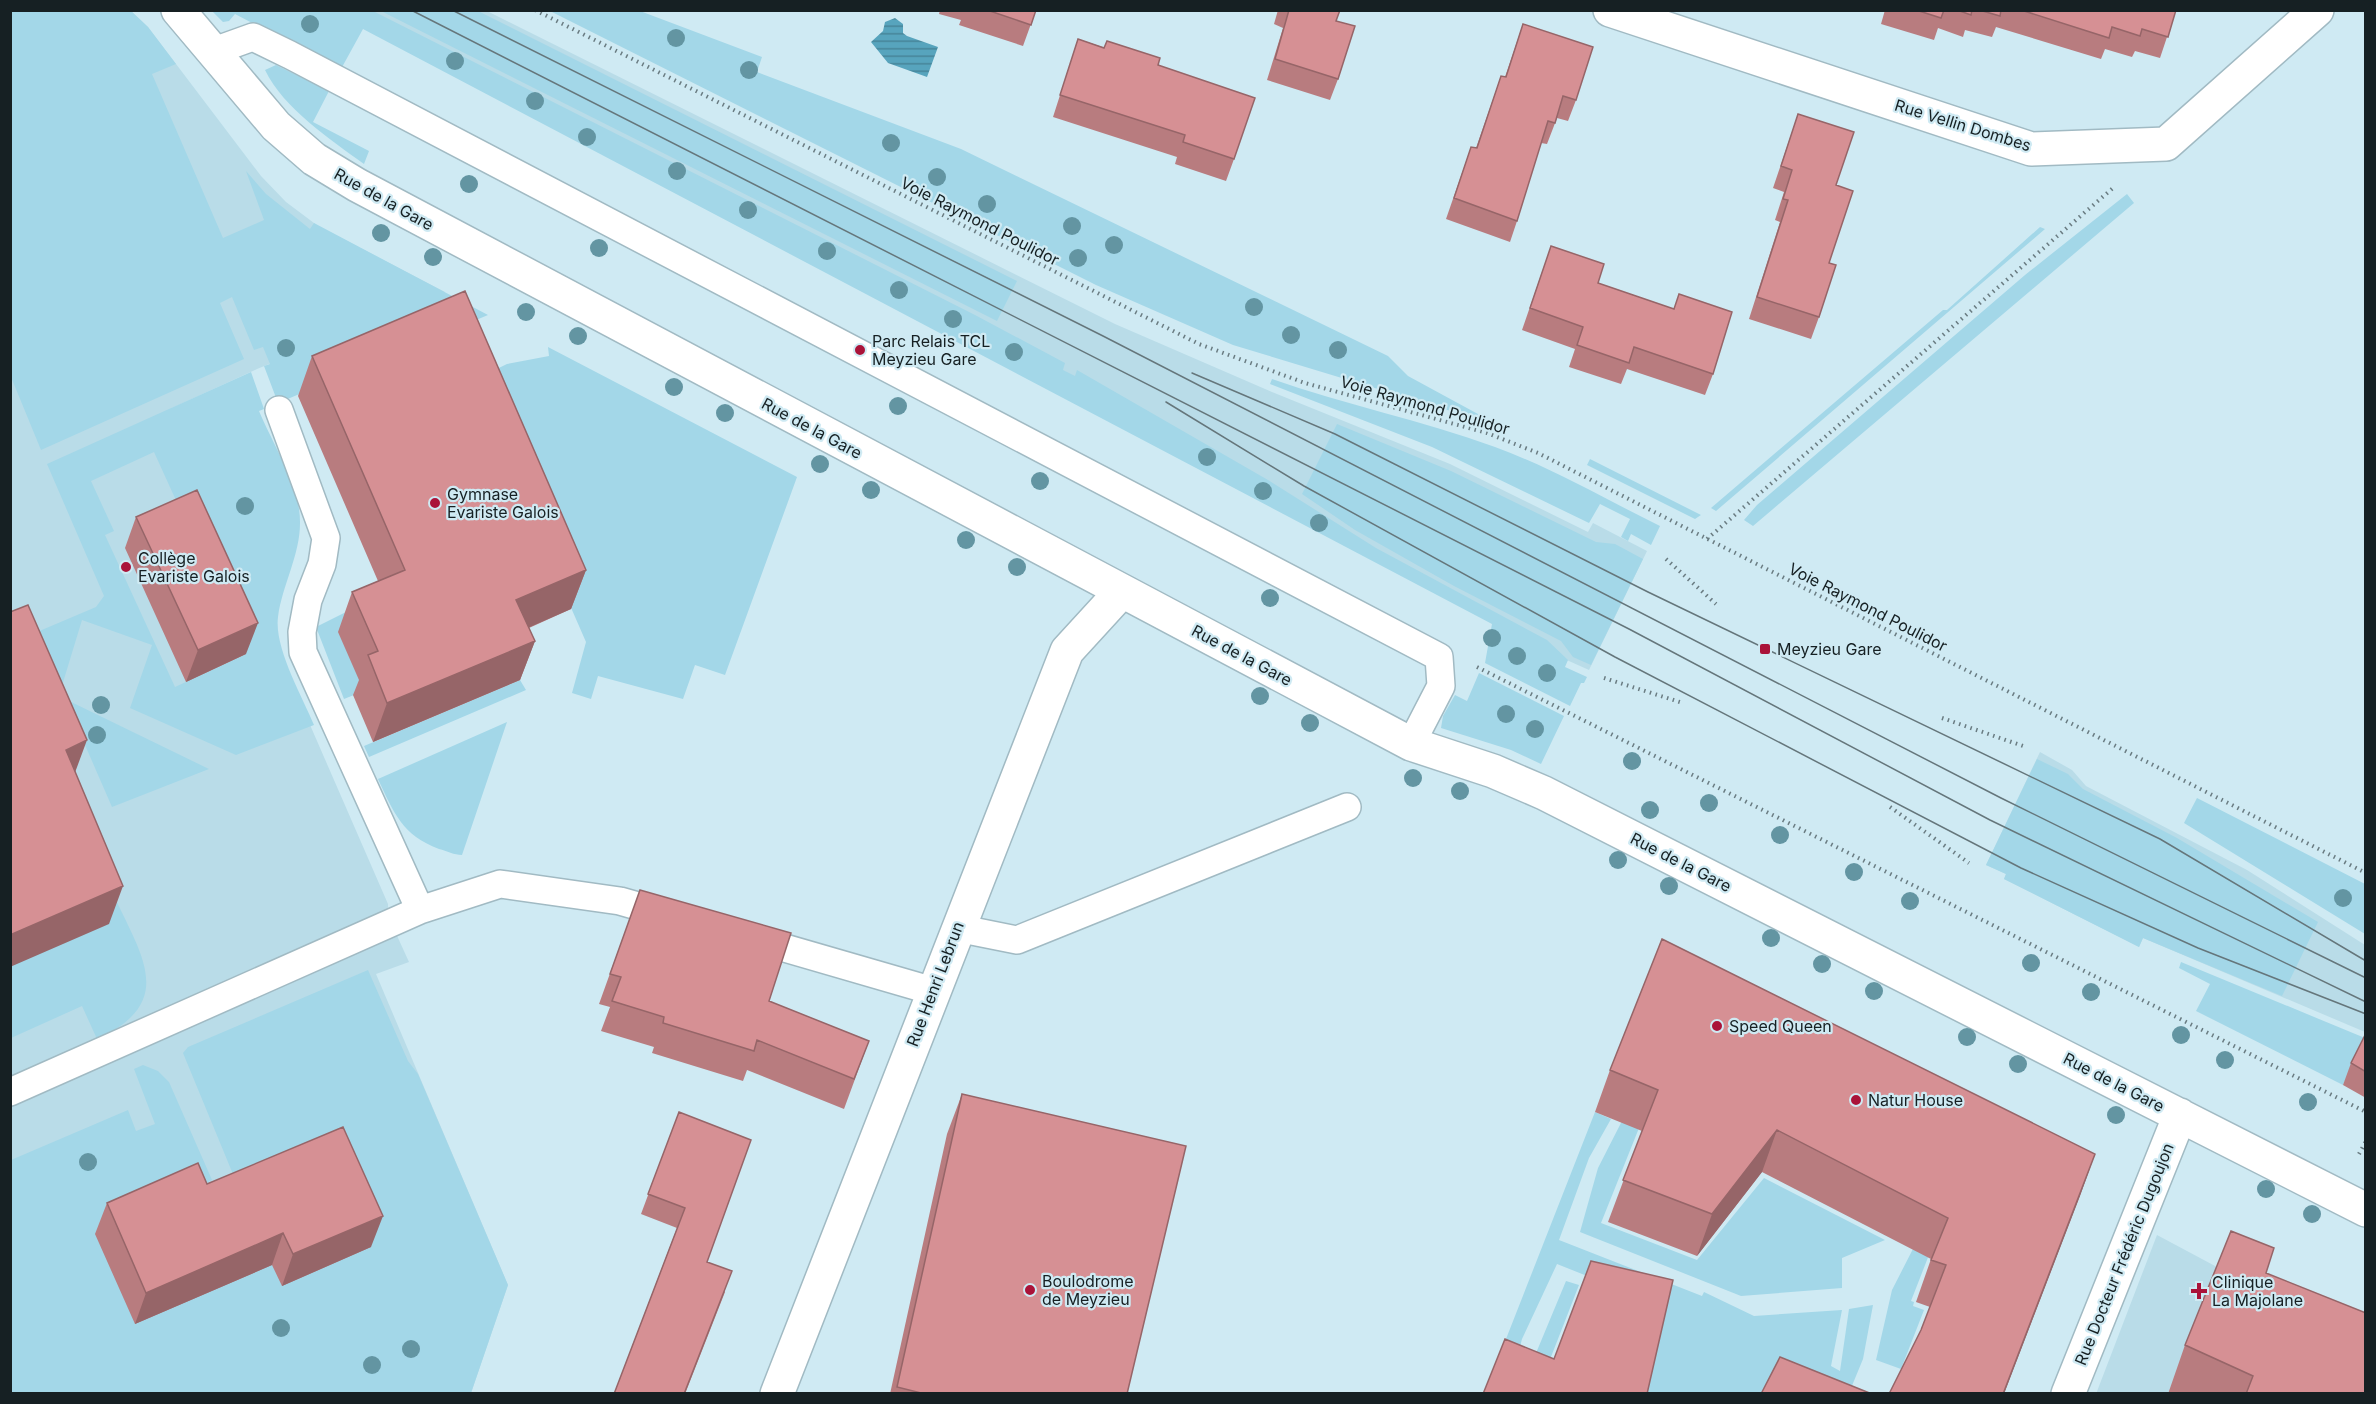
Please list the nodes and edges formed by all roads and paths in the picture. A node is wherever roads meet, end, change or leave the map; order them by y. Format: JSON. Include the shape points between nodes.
{"nodes":[{"id":1,"x":178,"y":10,"type":"edge"},
{"id":2,"x":535,"y":10,"type":"edge"},
{"id":3,"x":1610,"y":10,"type":"edge"},
{"id":4,"x":2317,"y":10,"type":"edge"},
{"id":5,"x":214,"y":51,"type":"junction"},
{"id":6,"x":2166,"y":144,"type":"junction"},
{"id":7,"x":279,"y":410,"type":"dead end"},
{"id":8,"x":1707,"y":539,"type":"junction"},
{"id":9,"x":1666,"y":559,"type":"dead end"},
{"id":10,"x":1121,"y":592,"type":"junction"},
{"id":11,"x":1716,"y":604,"type":"dead end"},
{"id":12,"x":1439,"y":657,"type":"junction"},
{"id":13,"x":1604,"y":678,"type":"dead end"},
{"id":14,"x":1683,"y":703,"type":"dead end"},
{"id":15,"x":1942,"y":718,"type":"dead end"},
{"id":16,"x":1411,"y":744,"type":"junction"},
{"id":17,"x":2026,"y":747,"type":"dead end"},
{"id":18,"x":1347,"y":807,"type":"dead end"},
{"id":19,"x":1890,"y":807,"type":"dead end"},
{"id":20,"x":1969,"y":863,"type":"dead end"},
{"id":21,"x":2366,"y":873,"type":"edge"},
{"id":22,"x":420,"y":910,"type":"junction"},
{"id":23,"x":957,"y":928,"type":"junction"},
{"id":24,"x":933,"y":991,"type":"junction"},
{"id":25,"x":10,"y":1092,"type":"edge"},
{"id":26,"x":2366,"y":1112,"type":"edge"},
{"id":27,"x":2180,"y":1115,"type":"junction"},
{"id":28,"x":2366,"y":1141,"type":"edge"},
{"id":29,"x":2359,"y":1154,"type":"dead end"},
{"id":30,"x":2366,"y":1210,"type":"edge"},
{"id":31,"x":777,"y":1394,"type":"edge"},
{"id":32,"x":2068,"y":1394,"type":"edge"}],
"edges":[{"from":1,"to":5,"type":"street","name":"Rue de la Gare"},
{"from":2,"to":8,"type":"path","name":"Voie Raymond Poulidor","via":[[1199,344],[1305,383],[1487,433],[1538,453]]},
{"from":3,"to":6,"type":"street","name":"Rue Vellin Dombes","via":[[2031,149]]},
{"from":4,"to":6,"type":"street"},
{"from":5,"to":10,"type":"street","name":"Rue de la Gare","via":[[276,126],[314,159],[357,185]]},
{"from":5,"to":12,"type":"lane","via":[[253,38],[281,51]]},
{"from":6,"to":8,"type":"path"},
{"from":7,"to":22,"type":"lane","via":[[326,538],[322,564],[308,600],[303,652]]},
{"from":8,"to":21,"type":"path","name":"Voie Raymond Poulidor"},
{"from":9,"to":11,"type":"path"},
{"from":10,"to":16,"type":"street","name":"Rue de la Gare"},
{"from":10,"to":23,"type":"street","name":"Rue Henri Lebrun","via":[[1067,651]]},
{"from":12,"to":16,"type":"lane","via":[[1441,686]]},
{"from":12,"to":26,"type":"path","via":[[1471,664]]},
{"from":13,"to":14,"type":"path"},
{"from":15,"to":17,"type":"path"},
{"from":16,"to":27,"type":"street","name":"Rue de la Gare","via":[[1493,771],[1544,793]]},
{"from":18,"to":23,"type":"lane","via":[[1017,940]]},
{"from":19,"to":20,"type":"path"},
{"from":22,"to":24,"type":"lane","via":[[500,884],[620,901]]},
{"from":22,"to":25,"type":"lane"},
{"from":23,"to":24,"type":"street","name":"Rue Henri Lebrun"},
{"from":24,"to":31,"type":"street","name":"Rue Henri Lebrun"},
{"from":27,"to":30,"type":"street","name":"Rue de la Gare"},
{"from":27,"to":32,"type":"street","name":"Rue Docteur Frédéric Dugoujon"},
{"from":28,"to":29,"type":"path"}]}
